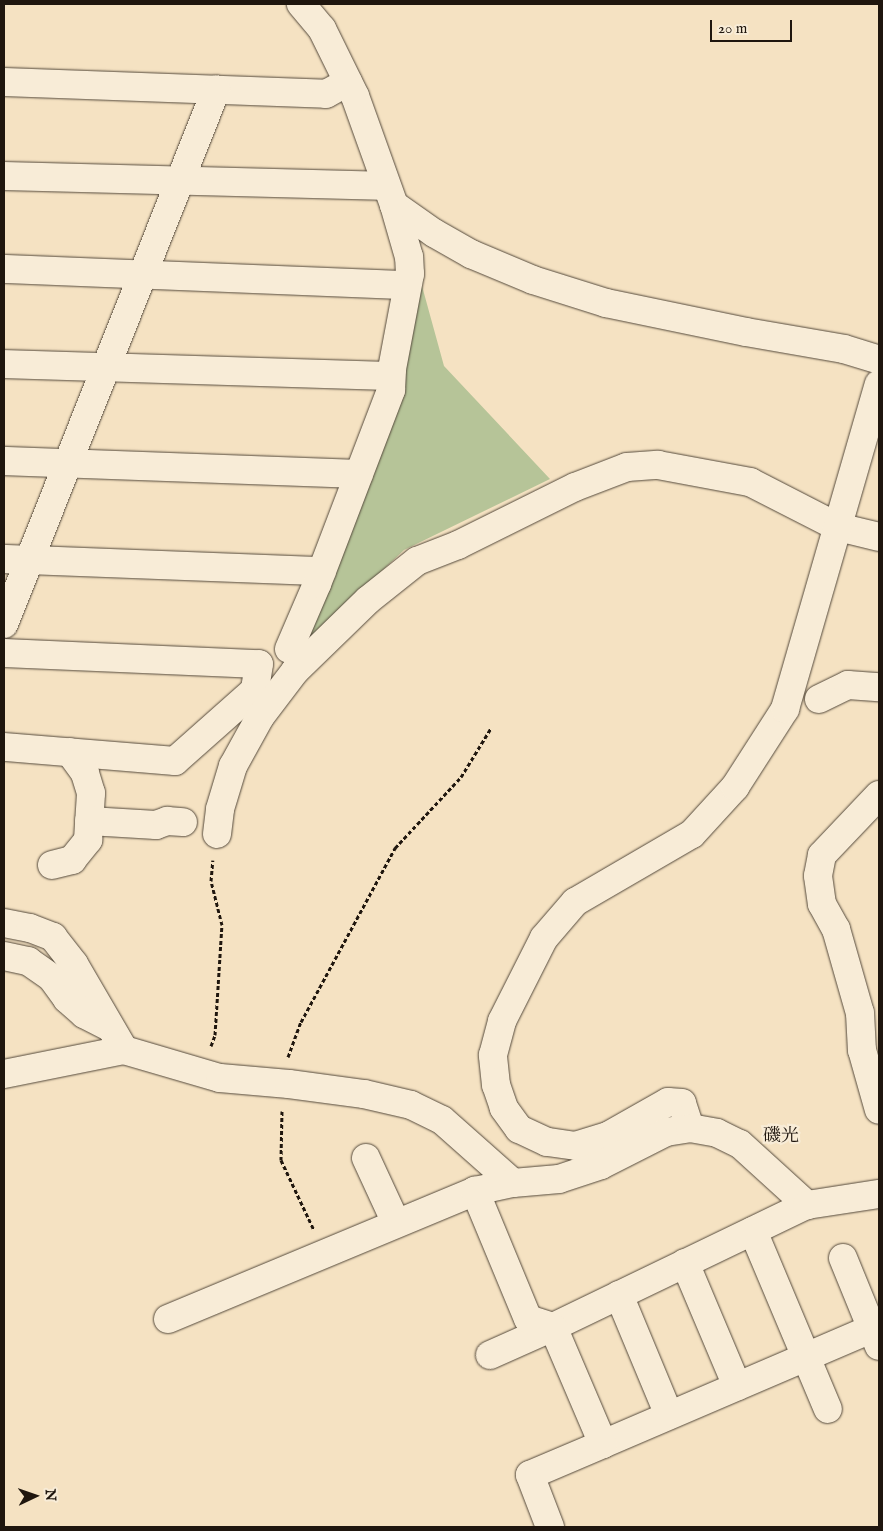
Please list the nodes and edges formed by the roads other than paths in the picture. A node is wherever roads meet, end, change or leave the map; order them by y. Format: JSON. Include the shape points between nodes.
{"nodes":[{"id":1,"x":301,"y":4,"type":"edge"},
{"id":2,"x":4,"y":82,"type":"edge"},
{"id":3,"x":348,"y":82,"type":"junction"},
{"id":4,"x":216,"y":90,"type":"junction"},
{"id":5,"x":4,"y":176,"type":"edge"},
{"id":6,"x":180,"y":182,"type":"junction"},
{"id":7,"x":390,"y":195,"type":"junction"},
{"id":8,"x":4,"y":269,"type":"edge"},
{"id":9,"x":143,"y":274,"type":"junction"},
{"id":10,"x":406,"y":285,"type":"junction"},
{"id":11,"x":879,"y":360,"type":"edge"},
{"id":12,"x":4,"y":364,"type":"edge"},
{"id":13,"x":106,"y":368,"type":"junction"},
{"id":14,"x":391,"y":376,"type":"junction"},
{"id":15,"x":879,"y":384,"type":"edge"},
{"id":16,"x":4,"y":461,"type":"edge"},
{"id":17,"x":68,"y":463,"type":"junction"},
{"id":18,"x":358,"y":474,"type":"junction"},
{"id":19,"x":838,"y":527,"type":"junction"},
{"id":20,"x":879,"y":537,"type":"edge"},
{"id":21,"x":16,"y":559,"type":"edge"},
{"id":22,"x":322,"y":571,"type":"junction"},
{"id":23,"x":4,"y":624,"type":"edge"},
{"id":24,"x":289,"y":649,"type":"dead end"},
{"id":25,"x":4,"y":652,"type":"edge"},
{"id":26,"x":879,"y":687,"type":"edge"},
{"id":27,"x":819,"y":699,"type":"dead end"},
{"id":28,"x":4,"y":747,"type":"edge"},
{"id":29,"x":70,"y":752,"type":"junction"},
{"id":30,"x":879,"y":795,"type":"edge"},
{"id":31,"x":89,"y":822,"type":"junction"},
{"id":32,"x":183,"y":822,"type":"dead end"},
{"id":33,"x":217,"y":834,"type":"road end"},
{"id":34,"x":52,"y":865,"type":"dead end"},
{"id":35,"x":4,"y":923,"type":"edge"},
{"id":36,"x":4,"y":956,"type":"edge"},
{"id":37,"x":118,"y":1040,"type":"junction"},
{"id":38,"x":4,"y":1074,"type":"edge"},
{"id":39,"x":879,"y":1110,"type":"edge"},
{"id":40,"x":690,"y":1128,"type":"junction"},
{"id":41,"x":366,"y":1158,"type":"dead end"},
{"id":42,"x":513,"y":1183,"type":"junction"},
{"id":43,"x":475,"y":1191,"type":"junction"},
{"id":44,"x":879,"y":1194,"type":"edge"},
{"id":45,"x":807,"y":1205,"type":"junction"},
{"id":46,"x":396,"y":1223,"type":"junction"},
{"id":47,"x":753,"y":1231,"type":"junction"},
{"id":48,"x":843,"y":1258,"type":"dead end"},
{"id":49,"x":685,"y":1263,"type":"junction"},
{"id":50,"x":619,"y":1296,"type":"junction"},
{"id":51,"x":168,"y":1319,"type":"dead end"},
{"id":52,"x":552,"y":1327,"type":"junction"},
{"id":53,"x":875,"y":1338,"type":"edge"},
{"id":54,"x":490,"y":1355,"type":"dead end"},
{"id":55,"x":807,"y":1356,"type":"junction"},
{"id":56,"x":737,"y":1386,"type":"junction"},
{"id":57,"x":828,"y":1409,"type":"dead end"},
{"id":58,"x":669,"y":1415,"type":"junction"},
{"id":59,"x":603,"y":1444,"type":"junction"},
{"id":60,"x":550,"y":1527,"type":"edge"}],
"edges":[{"from":1,"to":3,"type":"street","via":[[322,29]]},
{"from":2,"to":4,"type":"street"},
{"from":3,"to":4,"type":"street","via":[[326,94]]},
{"from":3,"to":7,"type":"street"},
{"from":4,"to":6,"type":"street"},
{"from":5,"to":6,"type":"street"},
{"from":6,"to":7,"type":"street"},
{"from":6,"to":9,"type":"street"},
{"from":7,"to":10,"type":"street","via":[[409,257],[410,274]]},
{"from":7,"to":11,"type":"street","via":[[434,233],[471,254],[533,280],[596,300],[844,349]]},
{"from":8,"to":9,"type":"street"},
{"from":9,"to":10,"type":"street"},
{"from":9,"to":13,"type":"street"},
{"from":10,"to":14,"type":"street"},
{"from":12,"to":13,"type":"street"},
{"from":13,"to":14,"type":"street"},
{"from":13,"to":17,"type":"street"},
{"from":14,"to":18,"type":"street","via":[[391,390]]},
{"from":15,"to":19,"type":"street"},
{"from":16,"to":17,"type":"street"},
{"from":17,"to":18,"type":"street"},
{"from":17,"to":21,"type":"street"},
{"from":18,"to":22,"type":"street"},
{"from":19,"to":20,"type":"street"},
{"from":19,"to":33,"type":"street","via":[[750,482],[658,465],[626,467],[575,487],[458,545],[417,561],[368,600],[295,671],[260,717],[233,766],[220,809]]},
{"from":19,"to":40,"type":"street","via":[[785,709],[735,787],[692,834],[582,898],[568,910],[544,938],[519,984],[502,1021],[493,1055],[496,1084],[504,1108],[519,1129],[547,1142],[576,1146],[608,1136],[668,1102],[682,1103]]},
{"from":21,"to":22,"type":"street"},
{"from":21,"to":23,"type":"street"},
{"from":22,"to":24,"type":"street"},
{"from":25,"to":29,"type":"street","via":[[259,664],[255,690],[175,761]]},
{"from":26,"to":27,"type":"street","via":[[848,685]]},
{"from":28,"to":29,"type":"street"},
{"from":29,"to":31,"type":"street","via":[[85,773],[91,793]]},
{"from":30,"to":39,"type":"street","via":[[822,855],[818,876],[822,904],[836,929],[860,1013],[862,1050]]},
{"from":31,"to":32,"type":"street","via":[[156,825],[168,821]]},
{"from":31,"to":34,"type":"street","via":[[88,840],[72,860]]},
{"from":35,"to":37,"type":"street","via":[[53,937],[74,964]]},
{"from":36,"to":37,"type":"street","via":[[28,961],[52,978],[67,1000]]},
{"from":37,"to":38,"type":"street"},
{"from":37,"to":42,"type":"street","via":[[220,1078],[364,1094],[411,1105],[442,1120]]},
{"from":40,"to":42,"type":"street","via":[[666,1132],[601,1165],[559,1179]]},
{"from":40,"to":45,"type":"street","via":[[717,1133],[740,1144]]},
{"from":41,"to":46,"type":"street"},
{"from":42,"to":43,"type":"street"},
{"from":43,"to":46,"type":"street"},
{"from":43,"to":52,"type":"street","via":[[528,1319]]},
{"from":44,"to":45,"type":"street"},
{"from":45,"to":47,"type":"street"},
{"from":46,"to":51,"type":"street"},
{"from":47,"to":49,"type":"street"},
{"from":47,"to":55,"type":"street"},
{"from":48,"to":53,"type":"street"},
{"from":49,"to":50,"type":"street"},
{"from":49,"to":56,"type":"street"},
{"from":50,"to":52,"type":"street"},
{"from":50,"to":58,"type":"street"},
{"from":52,"to":54,"type":"street"},
{"from":52,"to":59,"type":"street"},
{"from":53,"to":55,"type":"street"},
{"from":55,"to":56,"type":"street"},
{"from":55,"to":57,"type":"street"},
{"from":56,"to":58,"type":"street"},
{"from":58,"to":59,"type":"street"},
{"from":59,"to":60,"type":"street","via":[[530,1475]]}]}
